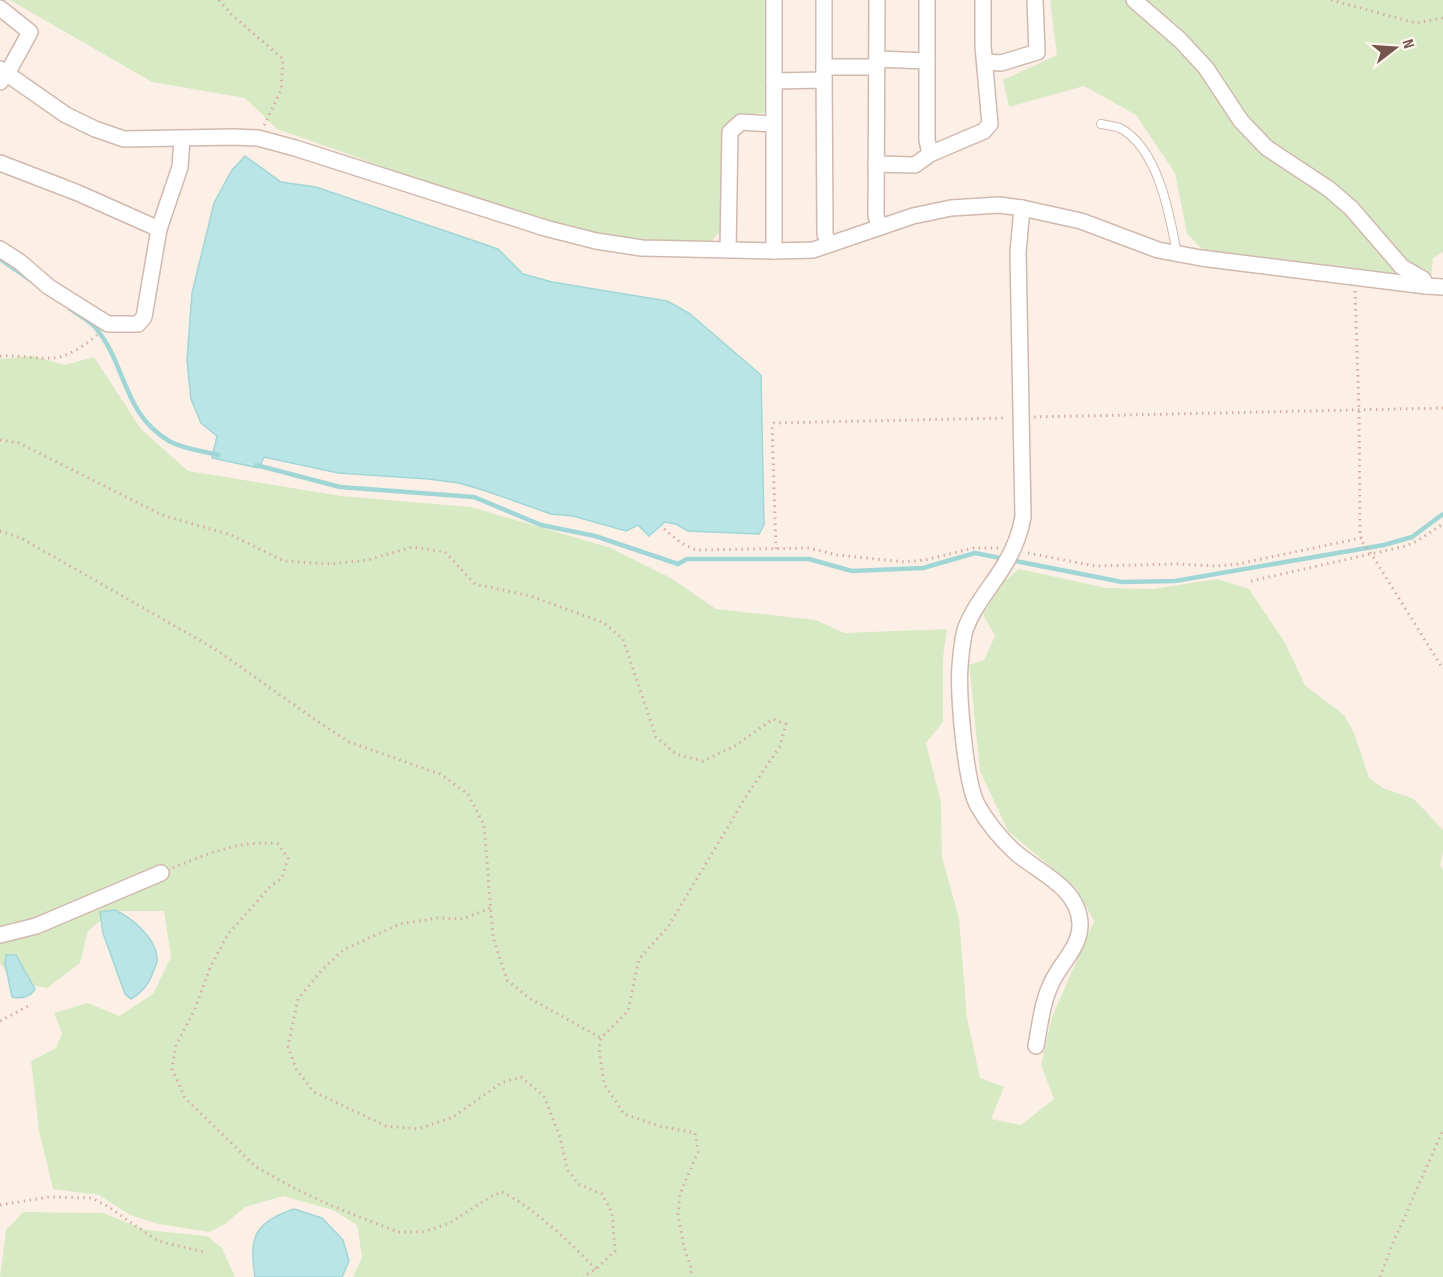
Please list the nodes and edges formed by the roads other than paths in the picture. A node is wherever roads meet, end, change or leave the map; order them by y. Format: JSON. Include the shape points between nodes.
{"nodes":[{"id":1,"x":774,"y":0,"type":"edge"},
{"id":2,"x":824,"y":0,"type":"edge"},
{"id":3,"x":877,"y":0,"type":"edge"},
{"id":4,"x":927,"y":0,"type":"edge"},
{"id":5,"x":983,"y":0,"type":"edge"},
{"id":6,"x":1035,"y":0,"type":"edge"},
{"id":7,"x":1134,"y":0,"type":"edge"},
{"id":8,"x":0,"y":8,"type":"edge"},
{"id":9,"x":927,"y":61,"type":"junction"},
{"id":10,"x":985,"y":62,"type":"junction"},
{"id":11,"x":877,"y":63,"type":"junction"},
{"id":12,"x":824,"y":73,"type":"junction"},
{"id":13,"x":2,"y":75,"type":"edge"},
{"id":14,"x":774,"y":81,"type":"junction"},
{"id":15,"x":773,"y":124,"type":"junction"},
{"id":16,"x":1101,"y":124,"type":"dead end"},
{"id":17,"x":182,"y":139,"type":"junction"},
{"id":18,"x":930,"y":154,"type":"junction"},
{"id":19,"x":0,"y":163,"type":"edge"},
{"id":20,"x":876,"y":164,"type":"junction"},
{"id":21,"x":1022,"y":208,"type":"junction"},
{"id":22,"x":880,"y":227,"type":"junction"},
{"id":23,"x":159,"y":229,"type":"junction"},
{"id":24,"x":828,"y":243,"type":"junction"},
{"id":25,"x":0,"y":249,"type":"edge"},
{"id":26,"x":728,"y":250,"type":"junction"},
{"id":27,"x":774,"y":251,"type":"junction"},
{"id":28,"x":1177,"y":254,"type":"junction"},
{"id":29,"x":1426,"y":286,"type":"junction"},
{"id":30,"x":1443,"y":287,"type":"edge"},
{"id":31,"x":161,"y":873,"type":"road end"},
{"id":32,"x":0,"y":935,"type":"edge"},
{"id":33,"x":1036,"y":1046,"type":"dead end"}],
"edges":[{"from":1,"to":14,"type":"street"},
{"from":2,"to":12,"type":"street"},
{"from":3,"to":11,"type":"street"},
{"from":4,"to":9,"type":"street"},
{"from":5,"to":10,"type":"street"},
{"from":6,"to":10,"type":"street","via":[[1037,52],[1001,63]]},
{"from":7,"to":29,"type":"street","via":[[1206,68],[1241,121],[1268,148],[1352,208],[1402,267],[1423,279]]},
{"from":8,"to":13,"type":"street","via":[[30,32]]},
{"from":9,"to":11,"type":"street"},
{"from":9,"to":18,"type":"street"},
{"from":10,"to":18,"type":"street","via":[[990,124],[984,131]]},
{"from":11,"to":12,"type":"street"},
{"from":11,"to":20,"type":"street"},
{"from":12,"to":14,"type":"street"},
{"from":12,"to":24,"type":"street"},
{"from":13,"to":17,"type":"street","via":[[94,129],[124,139]]},
{"from":14,"to":15,"type":"street"},
{"from":15,"to":26,"type":"street","via":[[741,122],[730,132]]},
{"from":15,"to":27,"type":"street"},
{"from":16,"to":28,"type":"lane","via":[[1119,128],[1147,155],[1160,182]]},
{"from":17,"to":23,"type":"street","via":[[180,167]]},
{"from":17,"to":26,"type":"street","via":[[258,138],[596,241],[642,248]]},
{"from":18,"to":20,"type":"street","via":[[915,165]]},
{"from":19,"to":23,"type":"street"},
{"from":20,"to":22,"type":"street","via":[[876,216]]},
{"from":21,"to":22,"type":"street","via":[[951,208]]},
{"from":21,"to":28,"type":"street","via":[[1081,221]]},
{"from":21,"to":33,"type":"street","via":[[1018,252],[1023,518],[1008,559],[982,596],[965,631],[960,667],[969,776],[976,804],[1014,851],[1067,891],[1079,912],[1078,940],[1051,983]]},
{"from":22,"to":24,"type":"street"},
{"from":23,"to":25,"type":"street","via":[[144,317],[138,324],[108,324],[49,287]]},
{"from":24,"to":27,"type":"street","via":[[813,250]]},
{"from":26,"to":27,"type":"street"},
{"from":28,"to":29,"type":"street"},
{"from":29,"to":30,"type":"street"},
{"from":31,"to":32,"type":"street","via":[[36,926]]}]}
